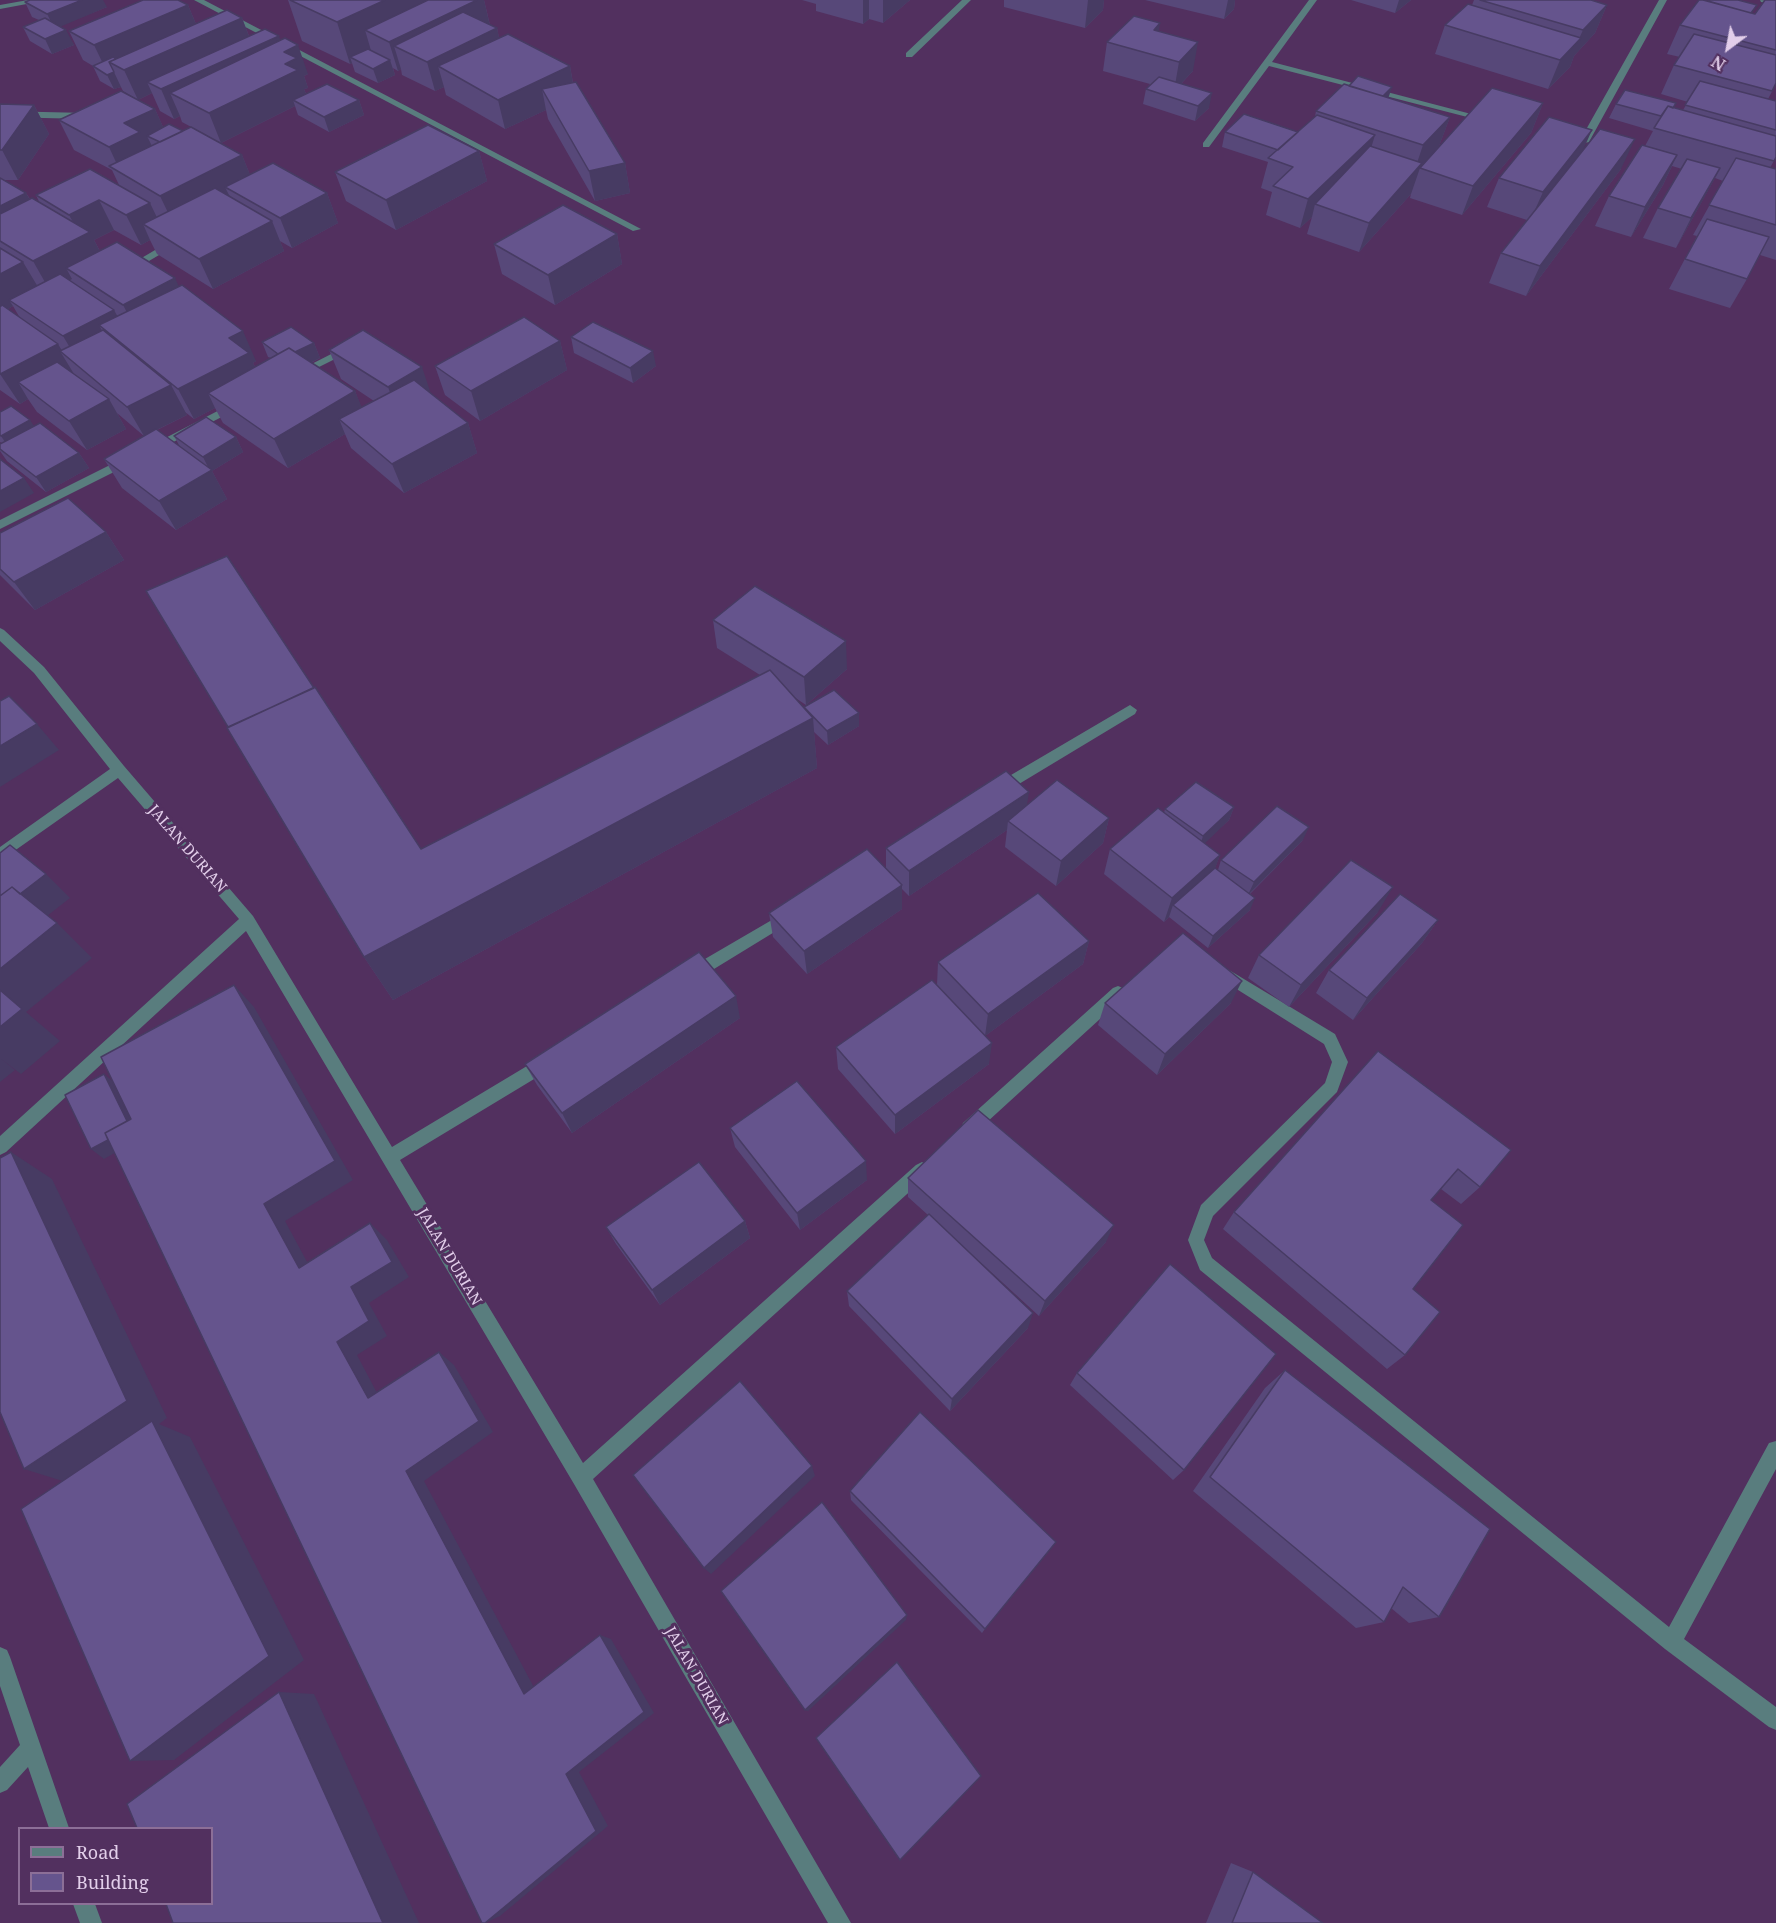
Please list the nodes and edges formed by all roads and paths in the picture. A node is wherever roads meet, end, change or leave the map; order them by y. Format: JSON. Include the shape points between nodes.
{"nodes":[{"id":1,"x":44,"y":0,"type":"edge"},
{"id":2,"x":198,"y":0,"type":"edge"},
{"id":3,"x":967,"y":0,"type":"edge"},
{"id":4,"x":1313,"y":0,"type":"edge"},
{"id":5,"x":1663,"y":0,"type":"edge"},
{"id":6,"x":1764,"y":0,"type":"edge"},
{"id":7,"x":1776,"y":3,"type":"edge"},
{"id":8,"x":0,"y":7,"type":"edge"},
{"id":9,"x":909,"y":55,"type":"dead end"},
{"id":10,"x":1266,"y":63,"type":"junction"},
{"id":11,"x":0,"y":114,"type":"edge"},
{"id":12,"x":98,"y":117,"type":"edge"},
{"id":13,"x":1472,"y":117,"type":"edge"},
{"id":14,"x":1584,"y":142,"type":"edge"},
{"id":15,"x":1206,"y":145,"type":"dead end"},
{"id":16,"x":636,"y":229,"type":"dead end"},
{"id":17,"x":182,"y":238,"type":"edge"},
{"id":18,"x":121,"y":272,"type":"edge"},
{"id":19,"x":342,"y":351,"type":"edge"},
{"id":20,"x":291,"y":377,"type":"edge"},
{"id":21,"x":249,"y":399,"type":"edge"},
{"id":22,"x":0,"y":525,"type":"edge"},
{"id":23,"x":0,"y":633,"type":"edge"},
{"id":24,"x":1130,"y":710,"type":"dead end"},
{"id":25,"x":119,"y":770,"type":"junction"},
{"id":26,"x":988,"y":795,"type":"edge"},
{"id":27,"x":0,"y":855,"type":"edge"},
{"id":28,"x":806,"y":906,"type":"edge"},
{"id":29,"x":248,"y":920,"type":"junction"},
{"id":30,"x":1209,"y":963,"type":"edge"},
{"id":31,"x":1131,"y":982,"type":"edge"},
{"id":32,"x":674,"y":986,"type":"edge"},
{"id":33,"x":562,"y":1053,"type":"edge"},
{"id":34,"x":954,"y":1142,"type":"edge"},
{"id":35,"x":0,"y":1147,"type":"edge"},
{"id":36,"x":390,"y":1157,"type":"junction"},
{"id":37,"x":936,"y":1158,"type":"edge"},
{"id":38,"x":1776,"y":1450,"type":"edge"},
{"id":39,"x":581,"y":1478,"type":"junction"},
{"id":40,"x":1672,"y":1642,"type":"junction"},
{"id":41,"x":0,"y":1657,"type":"edge"},
{"id":42,"x":1776,"y":1720,"type":"edge"},
{"id":43,"x":31,"y":1748,"type":"junction"},
{"id":44,"x":0,"y":1783,"type":"edge"},
{"id":45,"x":58,"y":1827,"type":"edge"},
{"id":46,"x":84,"y":1905,"type":"edge"},
{"id":47,"x":91,"y":1923,"type":"edge"},
{"id":48,"x":840,"y":1923,"type":"edge"}],
"edges":[{"from":1,"to":8,"type":"street"},
{"from":2,"to":16,"type":"street"},
{"from":3,"to":9,"type":"street"},
{"from":4,"to":10,"type":"street"},
{"from":5,"to":14,"type":"street"},
{"from":6,"to":7,"type":"street"},
{"from":10,"to":13,"type":"street"},
{"from":10,"to":15,"type":"street"},
{"from":11,"to":12,"type":"street"},
{"from":17,"to":18,"type":"street"},
{"from":19,"to":20,"type":"street"},
{"from":21,"to":22,"type":"street"},
{"from":23,"to":25,"type":"street","name":"JALAN DURIAN","via":[[39,670]]},
{"from":24,"to":26,"type":"street"},
{"from":25,"to":27,"type":"street"},
{"from":25,"to":29,"type":"street","name":"JALAN DURIAN"},
{"from":28,"to":32,"type":"street"},
{"from":29,"to":35,"type":"street"},
{"from":29,"to":36,"type":"street","name":"JALAN DURIAN"},
{"from":30,"to":40,"type":"street","via":[[1330,1040],[1340,1062],[1331,1087],[1207,1211],[1196,1240],[1206,1264]]},
{"from":31,"to":34,"type":"street"},
{"from":33,"to":36,"type":"street"},
{"from":36,"to":39,"type":"street","name":"JALAN DURIAN"},
{"from":37,"to":39,"type":"street"},
{"from":38,"to":40,"type":"street"},
{"from":39,"to":48,"type":"street","name":"JALAN DURIAN"},
{"from":40,"to":42,"type":"street"},
{"from":41,"to":43,"type":"street"},
{"from":43,"to":44,"type":"street"},
{"from":43,"to":45,"type":"street"},
{"from":46,"to":47,"type":"street"}]}
